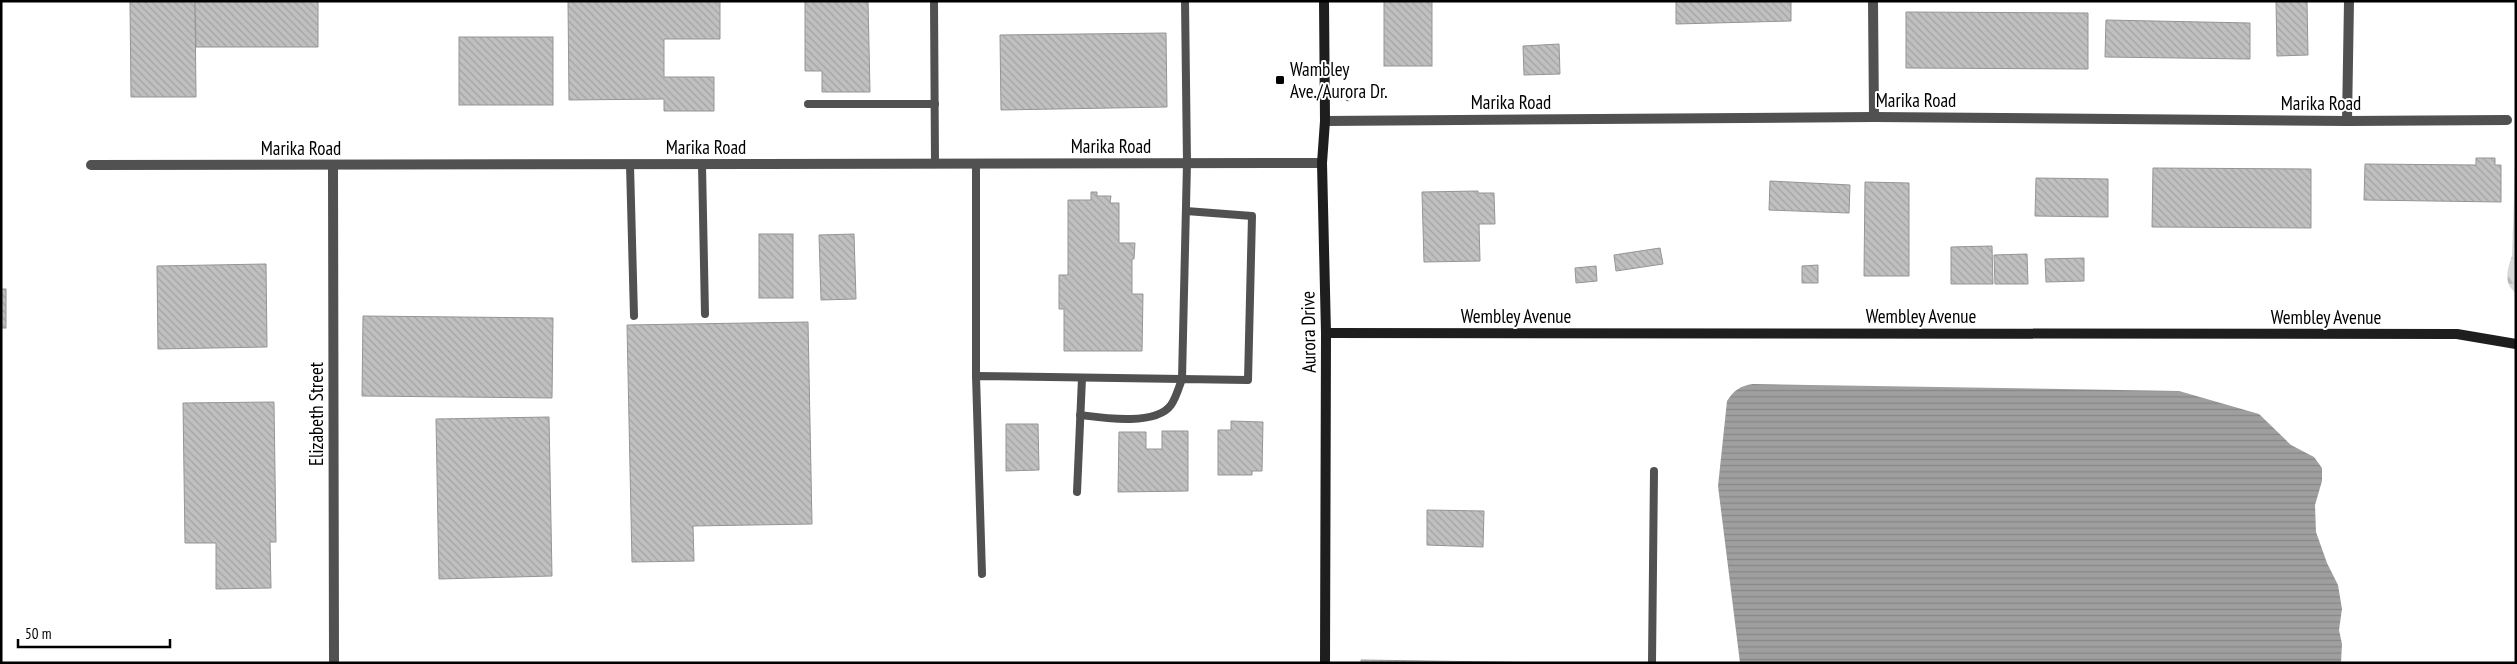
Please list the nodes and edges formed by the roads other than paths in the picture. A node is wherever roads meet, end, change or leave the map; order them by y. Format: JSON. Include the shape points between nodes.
{"nodes":[{"id":1,"x":934,"y":1,"type":"edge"},
{"id":2,"x":1185,"y":1,"type":"edge"},
{"id":3,"x":1324,"y":1,"type":"edge"},
{"id":4,"x":1873,"y":1,"type":"edge"},
{"id":5,"x":2348,"y":1,"type":"edge"},
{"id":6,"x":808,"y":104,"type":"dead end"},
{"id":7,"x":935,"y":104,"type":"junction"},
{"id":8,"x":1874,"y":117,"type":"junction"},
{"id":9,"x":2507,"y":120,"type":"dead end"},
{"id":10,"x":1325,"y":122,"type":"junction"},
{"id":11,"x":2347,"y":122,"type":"junction"},
{"id":12,"x":1188,"y":163,"type":"junction"},
{"id":13,"x":1322,"y":163,"type":"junction"},
{"id":14,"x":91,"y":164,"type":"dead end"},
{"id":15,"x":630,"y":164,"type":"junction"},
{"id":16,"x":702,"y":164,"type":"junction"},
{"id":17,"x":934,"y":164,"type":"junction"},
{"id":18,"x":976,"y":164,"type":"junction"},
{"id":19,"x":333,"y":165,"type":"junction"},
{"id":20,"x":1186,"y":211,"type":"junction"},
{"id":21,"x":705,"y":314,"type":"dead end"},
{"id":22,"x":634,"y":316,"type":"dead end"},
{"id":23,"x":1326,"y":333,"type":"junction"},
{"id":24,"x":2516,"y":344,"type":"edge"},
{"id":25,"x":976,"y":376,"type":"junction"},
{"id":26,"x":1082,"y":378,"type":"junction"},
{"id":27,"x":1182,"y":379,"type":"junction"},
{"id":28,"x":1080,"y":415,"type":"junction"},
{"id":29,"x":1654,"y":471,"type":"dead end"},
{"id":30,"x":1077,"y":492,"type":"dead end"},
{"id":31,"x":982,"y":574,"type":"dead end"},
{"id":32,"x":334,"y":663,"type":"edge"},
{"id":33,"x":1325,"y":663,"type":"edge"},
{"id":34,"x":1652,"y":663,"type":"edge"}],
"edges":[{"from":1,"to":7,"type":"lane"},
{"from":2,"to":12,"type":"lane"},
{"from":3,"to":10,"type":"street","name":"Aurora Drive"},
{"from":4,"to":8,"type":"street"},
{"from":5,"to":11,"type":"street"},
{"from":6,"to":7,"type":"lane"},
{"from":7,"to":17,"type":"lane"},
{"from":8,"to":10,"type":"street","name":"Marika Road"},
{"from":8,"to":11,"type":"street","name":"Marika Road"},
{"from":9,"to":11,"type":"street","name":"Marika Road"},
{"from":10,"to":13,"type":"street","name":"Aurora Drive"},
{"from":12,"to":13,"type":"street","name":"Marika Road"},
{"from":12,"to":18,"type":"street","name":"Marika Road"},
{"from":12,"to":20,"type":"lane"},
{"from":13,"to":23,"type":"street","name":"Aurora Drive"},
{"from":14,"to":19,"type":"street","name":"Marika Road"},
{"from":15,"to":16,"type":"street","name":"Marika Road"},
{"from":15,"to":19,"type":"street","name":"Marika Road"},
{"from":15,"to":22,"type":"lane"},
{"from":16,"to":17,"type":"street","name":"Marika Road"},
{"from":16,"to":21,"type":"lane"},
{"from":17,"to":18,"type":"street","name":"Marika Road"},
{"from":18,"to":25,"type":"lane"},
{"from":19,"to":32,"type":"street","name":"Elizabeth Street"},
{"from":20,"to":27,"type":"lane"},
{"from":20,"to":27,"type":"lane","via":[[1252,216],[1248,380]]},
{"from":23,"to":24,"type":"street","name":"Wembley Avenue","via":[[2447,334]]},
{"from":23,"to":33,"type":"street","name":"Aurora Drive"},
{"from":25,"to":26,"type":"lane"},
{"from":25,"to":31,"type":"lane"},
{"from":26,"to":27,"type":"lane"},
{"from":26,"to":28,"type":"lane"},
{"from":27,"to":28,"type":"lane","via":[[1172,404],[1161,414],[1120,420]]},
{"from":28,"to":30,"type":"lane"},
{"from":29,"to":34,"type":"lane"}]}
